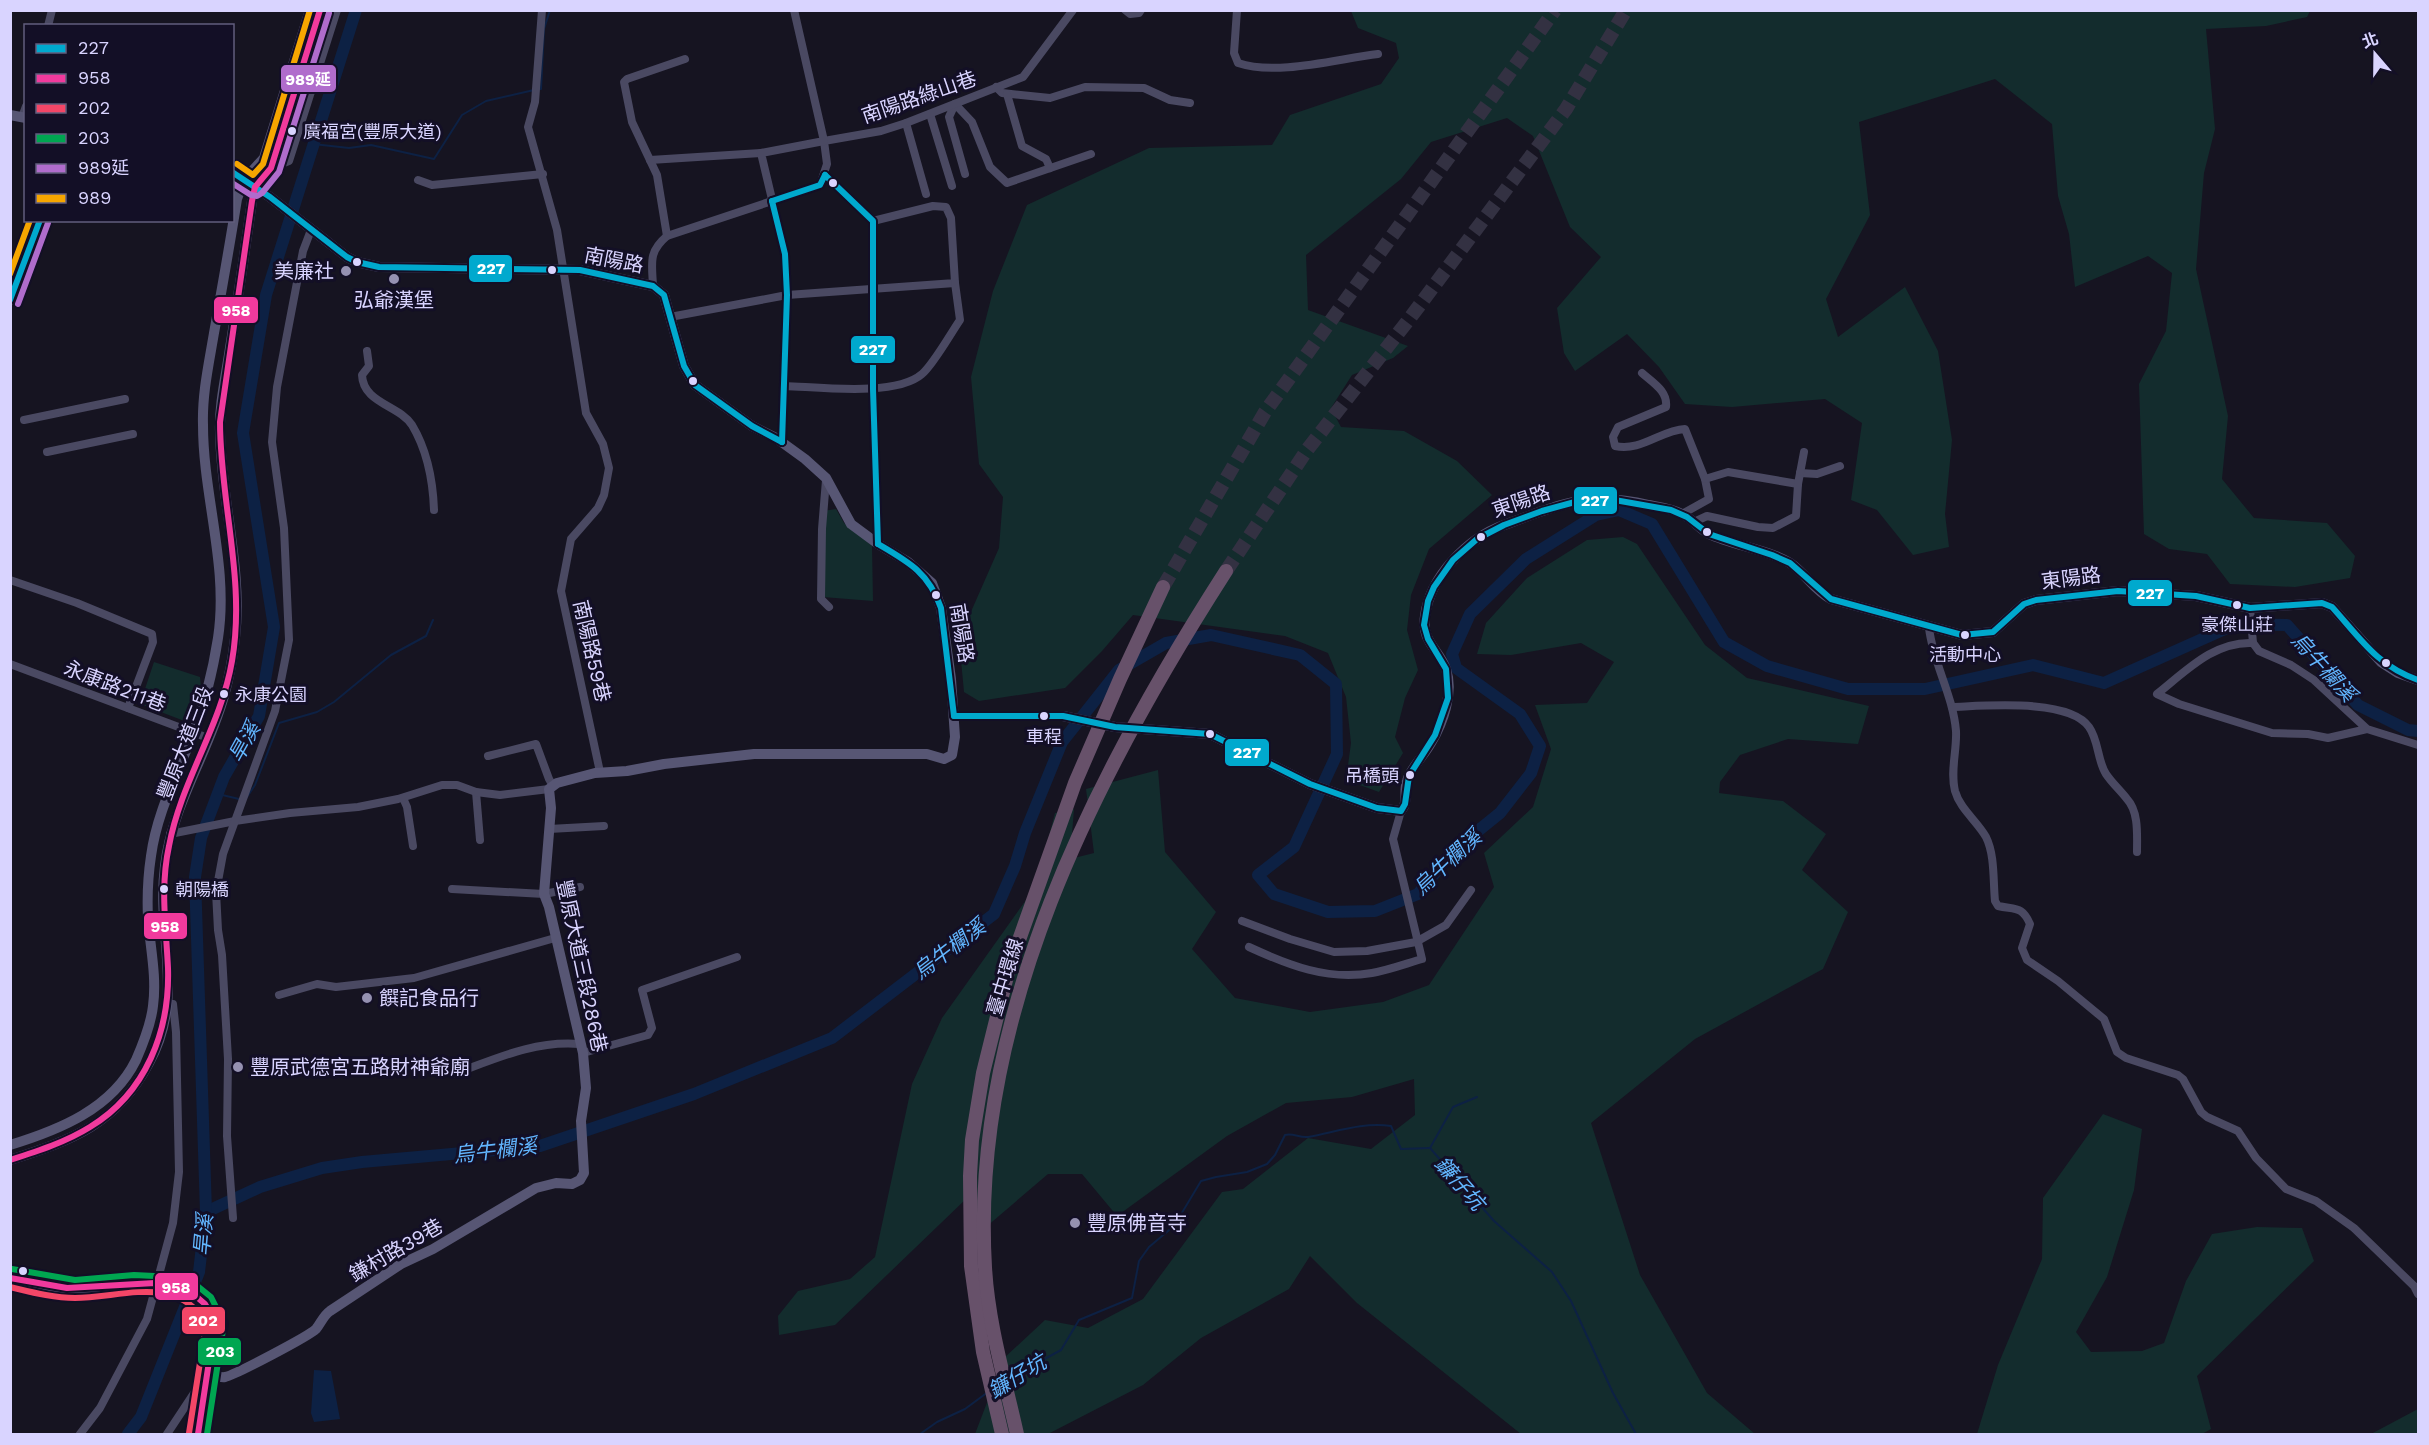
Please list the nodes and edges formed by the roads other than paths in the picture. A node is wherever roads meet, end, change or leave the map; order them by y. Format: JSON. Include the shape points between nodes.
{"nodes":[{"id":1,"x":310,"y":10,"type":"edge"},
{"id":2,"x":320,"y":10,"type":"edge"},
{"id":3,"x":338,"y":10,"type":"edge"},
{"id":4,"x":543,"y":10,"type":"edge"},
{"id":5,"x":794,"y":10,"type":"edge"},
{"id":6,"x":1073,"y":10,"type":"edge"},
{"id":7,"x":1125,"y":10,"type":"edge"},
{"id":8,"x":1141,"y":10,"type":"edge"},
{"id":9,"x":1237,"y":10,"type":"edge"},
{"id":10,"x":1378,"y":54,"type":"dead end"},
{"id":11,"x":685,"y":59,"type":"dead end"},
{"id":12,"x":996,"y":87,"type":"junction"},
{"id":13,"x":1007,"y":93,"type":"junction"},
{"id":14,"x":1190,"y":103,"type":"dead end"},
{"id":15,"x":956,"y":104,"type":"junction"},
{"id":16,"x":930,"y":114,"type":"junction"},
{"id":17,"x":906,"y":123,"type":"junction"},
{"id":18,"x":824,"y":141,"type":"junction"},
{"id":19,"x":761,"y":153,"type":"junction"},
{"id":20,"x":1091,"y":154,"type":"dead end"},
{"id":21,"x":650,"y":160,"type":"junction"},
{"id":22,"x":271,"y":168,"type":"junction"},
{"id":23,"x":1050,"y":168,"type":"junction"},
{"id":24,"x":234,"y":173,"type":"edge"},
{"id":25,"x":543,"y":174,"type":"junction"},
{"id":26,"x":965,"y":174,"type":"dead end"},
{"id":27,"x":825,"y":175,"type":"junction"},
{"id":28,"x":244,"y":180,"type":"junction"},
{"id":29,"x":418,"y":180,"type":"dead end"},
{"id":30,"x":952,"y":186,"type":"dead end"},
{"id":31,"x":255,"y":188,"type":"junction"},
{"id":32,"x":926,"y":194,"type":"dead end"},
{"id":33,"x":772,"y":201,"type":"junction"},
{"id":34,"x":234,"y":217,"type":"edge"},
{"id":35,"x":873,"y":221,"type":"junction"},
{"id":36,"x":39,"y":222,"type":"edge"},
{"id":37,"x":233,"y":222,"type":"edge"},
{"id":38,"x":309,"y":228,"type":"junction"},
{"id":39,"x":667,"y":236,"type":"junction"},
{"id":40,"x":565,"y":269,"type":"junction"},
{"id":41,"x":955,"y":283,"type":"junction"},
{"id":42,"x":653,"y":286,"type":"junction"},
{"id":43,"x":872,"y":289,"type":"junction"},
{"id":44,"x":787,"y":294,"type":"junction"},
{"id":45,"x":10,"y":301,"type":"edge"},
{"id":46,"x":670,"y":317,"type":"junction"},
{"id":47,"x":367,"y":351,"type":"dead end"},
{"id":48,"x":1642,"y":373,"type":"dead end"},
{"id":49,"x":784,"y":386,"type":"junction"},
{"id":50,"x":873,"y":389,"type":"junction"},
{"id":51,"x":125,"y":399,"type":"dead end"},
{"id":52,"x":24,"y":420,"type":"dead end"},
{"id":53,"x":134,"y":434,"type":"dead end"},
{"id":54,"x":782,"y":442,"type":"junction"},
{"id":55,"x":46,"y":452,"type":"dead end"},
{"id":56,"x":1804,"y":452,"type":"dead end"},
{"id":57,"x":1840,"y":466,"type":"dead end"},
{"id":58,"x":1800,"y":473,"type":"junction"},
{"id":59,"x":826,"y":478,"type":"junction"},
{"id":60,"x":1706,"y":479,"type":"junction"},
{"id":61,"x":1798,"y":484,"type":"junction"},
{"id":62,"x":434,"y":510,"type":"dead end"},
{"id":63,"x":1682,"y":514,"type":"junction"},
{"id":64,"x":1694,"y":522,"type":"junction"},
{"id":65,"x":878,"y":544,"type":"junction"},
{"id":66,"x":1226,"y":571,"type":"tunnel mouth"},
{"id":67,"x":10,"y":580,"type":"edge"},
{"id":68,"x":1163,"y":587,"type":"tunnel mouth"},
{"id":69,"x":829,"y":607,"type":"dead end"},
{"id":70,"x":2250,"y":608,"type":"junction"},
{"id":71,"x":1929,"y":628,"type":"junction"},
{"id":72,"x":2253,"y":643,"type":"junction"},
{"id":73,"x":10,"y":664,"type":"edge"},
{"id":74,"x":2418,"y":680,"type":"edge"},
{"id":75,"x":1952,"y":707,"type":"junction"},
{"id":76,"x":128,"y":708,"type":"junction"},
{"id":77,"x":954,"y":716,"type":"junction"},
{"id":78,"x":2367,"y":729,"type":"junction"},
{"id":79,"x":193,"y":733,"type":"junction"},
{"id":80,"x":208,"y":738,"type":"junction"},
{"id":81,"x":2418,"y":745,"type":"edge"},
{"id":82,"x":488,"y":756,"type":"dead end"},
{"id":83,"x":600,"y":772,"type":"junction"},
{"id":84,"x":551,"y":787,"type":"junction"},
{"id":85,"x":476,"y":792,"type":"junction"},
{"id":86,"x":403,"y":798,"type":"junction"},
{"id":87,"x":1401,"y":811,"type":"junction"},
{"id":88,"x":232,"y":822,"type":"junction"},
{"id":89,"x":603,"y":826,"type":"dead end"},
{"id":90,"x":549,"y":829,"type":"junction"},
{"id":91,"x":176,"y":833,"type":"junction"},
{"id":92,"x":480,"y":840,"type":"dead end"},
{"id":93,"x":413,"y":846,"type":"dead end"},
{"id":94,"x":2137,"y":852,"type":"dead end"},
{"id":95,"x":580,"y":887,"type":"dead end"},
{"id":96,"x":452,"y":889,"type":"dead end"},
{"id":97,"x":1471,"y":890,"type":"dead end"},
{"id":98,"x":544,"y":894,"type":"junction"},
{"id":99,"x":1242,"y":921,"type":"dead end"},
{"id":100,"x":555,"y":938,"type":"junction"},
{"id":101,"x":1416,"y":942,"type":"junction"},
{"id":102,"x":1249,"y":947,"type":"dead end"},
{"id":103,"x":737,"y":957,"type":"dead end"},
{"id":104,"x":279,"y":996,"type":"dead end"},
{"id":105,"x":173,"y":1004,"type":"dead end"},
{"id":106,"x":582,"y":1048,"type":"junction"},
{"id":107,"x":454,"y":1074,"type":"dead end"},
{"id":108,"x":583,"y":1142,"type":"joint"},
{"id":109,"x":10,"y":1145,"type":"edge"},
{"id":110,"x":10,"y":1160,"type":"edge"},
{"id":111,"x":233,"y":1218,"type":"dead end"},
{"id":112,"x":10,"y":1278,"type":"edge"},
{"id":113,"x":156,"y":1283,"type":"junction"},
{"id":114,"x":2418,"y":1294,"type":"edge"},
{"id":115,"x":207,"y":1374,"type":"junction"},
{"id":116,"x":80,"y":1434,"type":"edge"},
{"id":117,"x":167,"y":1434,"type":"edge"},
{"id":118,"x":198,"y":1434,"type":"edge"},
{"id":119,"x":1002,"y":1434,"type":"edge"},
{"id":120,"x":1017,"y":1434,"type":"edge"}],
"edges":[{"from":1,"to":28,"type":"street","via":[[264,158]]},
{"from":2,"to":22,"type":"street"},
{"from":3,"to":22,"type":"street","via":[[289,161]]},
{"from":4,"to":25,"type":"street","name":"南陽路59巷","via":[[535,102],[528,127]]},
{"from":5,"to":18,"type":"street"},
{"from":6,"to":12,"type":"street","name":"南陽路綠山巷","via":[[1023,77]]},
{"from":7,"to":8,"type":"street","via":[[1130,14]]},
{"from":9,"to":10,"type":"street","via":[[1234,53],[1238,63],[1270,69]]},
{"from":11,"to":21,"type":"street","via":[[624,82],[632,122]]},
{"from":12,"to":13,"type":"street"},
{"from":12,"to":15,"type":"street","name":"南陽路綠山巷"},
{"from":13,"to":14,"type":"street","via":[[1050,98],[1085,87],[1144,88],[1170,100]]},
{"from":13,"to":23,"type":"street","via":[[1022,146],[1046,159]]},
{"from":15,"to":16,"type":"street","name":"南陽路綠山巷"},
{"from":15,"to":23,"type":"street","via":[[972,122],[990,167],[1007,183]]},
{"from":15,"to":26,"type":"street","via":[[949,117]]},
{"from":16,"to":17,"type":"street","name":"南陽路綠山巷"},
{"from":16,"to":30,"type":"street"},
{"from":17,"to":18,"type":"street","name":"南陽路綠山巷"},
{"from":17,"to":32,"type":"street"},
{"from":18,"to":19,"type":"street","name":"南陽路綠山巷"},
{"from":18,"to":27,"type":"street"},
{"from":19,"to":21,"type":"street","name":"南陽路綠山巷"},
{"from":19,"to":33,"type":"street"},
{"from":20,"to":23,"type":"street"},
{"from":21,"to":39,"type":"street","via":[[657,175]]},
{"from":22,"to":31,"type":"street"},
{"from":24,"to":28,"type":"street"},
{"from":25,"to":29,"type":"street","via":[[432,185]]},
{"from":25,"to":40,"type":"street","name":"南陽路59巷"},
{"from":27,"to":33,"type":"street","via":[[820,185]]},
{"from":27,"to":35,"type":"street"},
{"from":28,"to":31,"type":"street"},
{"from":28,"to":34,"type":"street","name":"豐原大道三段"},
{"from":31,"to":38,"type":"street","name":"南陽路"},
{"from":31,"to":80,"type":"street","name":"豐原大道三段","via":[[220,430],[237,588],[235,638],[224,696]]},
{"from":33,"to":39,"type":"street"},
{"from":33,"to":44,"type":"street","via":[[786,254]]},
{"from":35,"to":41,"type":"street","via":[[933,206],[946,207],[951,218]]},
{"from":35,"to":43,"type":"street"},
{"from":36,"to":45,"type":"street"},
{"from":37,"to":79,"type":"street","name":"豐原大道三段","via":[[202,422],[218,557],[218,636]]},
{"from":38,"to":40,"type":"street","name":"南陽路","via":[[348,257],[379,267]]},
{"from":38,"to":88,"type":"street","via":[[277,387],[272,441],[284,528],[290,640],[275,711]]},
{"from":39,"to":42,"type":"street","via":[[656,244],[652,255]]},
{"from":40,"to":42,"type":"street","name":"南陽路"},
{"from":40,"to":83,"type":"street","name":"南陽路59巷","via":[[586,413],[603,444],[609,468],[598,508],[571,539],[561,591]]},
{"from":41,"to":43,"type":"street"},
{"from":41,"to":50,"type":"street","via":[[960,320],[922,375],[895,386]]},
{"from":42,"to":46,"type":"street","name":"南陽路","via":[[664,296]]},
{"from":43,"to":44,"type":"street"},
{"from":43,"to":50,"type":"street"},
{"from":44,"to":46,"type":"street"},
{"from":44,"to":49,"type":"street"},
{"from":46,"to":54,"type":"street","name":"南陽路","via":[[684,366],[695,385],[752,426]]},
{"from":47,"to":62,"type":"street","via":[[369,366],[362,382],[367,392],[411,424],[430,472]]},
{"from":48,"to":60,"type":"street","via":[[1664,392],[1666,407],[1618,427],[1613,436],[1615,446],[1643,444],[1685,429]]},
{"from":49,"to":50,"type":"street"},
{"from":49,"to":54,"type":"street"},
{"from":50,"to":65,"type":"street"},
{"from":51,"to":52,"type":"street"},
{"from":53,"to":55,"type":"street"},
{"from":54,"to":59,"type":"street","name":"南陽路"},
{"from":56,"to":58,"type":"street"},
{"from":57,"to":58,"type":"street","via":[[1817,474]]},
{"from":58,"to":61,"type":"street"},
{"from":59,"to":65,"type":"street","name":"南陽路","via":[[851,524]]},
{"from":59,"to":69,"type":"street","via":[[821,599]]},
{"from":60,"to":61,"type":"street","via":[[1728,472]]},
{"from":60,"to":63,"type":"street","via":[[1709,499]]},
{"from":61,"to":64,"type":"street","via":[[1796,516],[1773,528],[1707,516]]},
{"from":63,"to":64,"type":"street","name":"東陽路"},
{"from":63,"to":87,"type":"street","name":"東陽路","via":[[1630,500],[1582,499],[1489,530],[1467,548],[1436,582],[1428,602],[1425,632],[1446,669],[1448,694],[1432,742],[1406,783]]},
{"from":64,"to":71,"type":"street","name":"東陽路","via":[[1708,533],[1789,562],[1822,594]]},
{"from":65,"to":77,"type":"street","name":"南陽路","via":[[923,574],[937,593]]},
{"from":66,"to":120,"type":"highway","name":"臺中環線","via":[[1171,656],[1059,881],[1026,970],[1000,1063],[984,1177],[985,1268]]},
{"from":67,"to":76,"type":"street","via":[[152,634],[153,642]]},
{"from":68,"to":119,"type":"highway","name":"臺中環線","via":[[1075,783],[1009,968],[990,1041],[972,1140],[971,1266],[983,1352]]},
{"from":70,"to":71,"type":"street","name":"東陽路","via":[[2196,596],[2118,591],[2036,600],[2024,604],[1993,632],[1962,635]]},
{"from":70,"to":72,"type":"street"},
{"from":70,"to":74,"type":"street","name":"東陽路","via":[[2322,603],[2332,607],[2381,662]]},
{"from":71,"to":75,"type":"street"},
{"from":72,"to":78,"type":"street","via":[[2259,651],[2314,680]]},
{"from":72,"to":78,"type":"street","via":[[2237,642],[2204,656],[2157,694],[2272,733],[2328,738]]},
{"from":73,"to":76,"type":"street","name":"永康路211巷"},
{"from":75,"to":94,"type":"street","via":[[2035,707],[2057,710],[2087,724],[2105,772],[2129,800],[2137,823]]},
{"from":75,"to":114,"type":"street","via":[[1956,732],[1955,792],[1990,847],[1995,901],[1998,906],[2020,909],[2030,924],[2022,948],[2027,960],[2104,1019],[2117,1052],[2178,1075],[2207,1118],[2238,1131],[2256,1158],[2286,1190],[2316,1201],[2354,1228]]},
{"from":76,"to":79,"type":"street","name":"永康路211巷"},
{"from":77,"to":83,"type":"street","name":"南陽路","via":[[954,750],[944,759],[927,754],[754,754]]},
{"from":77,"to":87,"type":"street","via":[[1051,716],[1127,728],[1210,734],[1332,793],[1377,808]]},
{"from":78,"to":81,"type":"street"},
{"from":79,"to":80,"type":"street","name":"永康路211巷"},
{"from":79,"to":109,"type":"street","name":"豐原大道三段","via":[[164,801],[153,842],[148,886],[153,1008],[135,1061],[117,1089],[88,1112],[54,1130]]},
{"from":80,"to":91,"type":"street","name":"豐原大道三段"},
{"from":82,"to":84,"type":"street","via":[[536,744]]},
{"from":83,"to":84,"type":"street"},
{"from":84,"to":85,"type":"street","via":[[500,795]]},
{"from":84,"to":90,"type":"street","name":"豐原大道三段286巷"},
{"from":85,"to":86,"type":"street","via":[[457,785],[442,785]]},
{"from":85,"to":92,"type":"street"},
{"from":86,"to":88,"type":"street"},
{"from":86,"to":93,"type":"street"},
{"from":87,"to":101,"type":"street","via":[[1393,839]]},
{"from":88,"to":91,"type":"street"},
{"from":88,"to":111,"type":"street","via":[[216,892],[228,1059]]},
{"from":89,"to":90,"type":"street"},
{"from":90,"to":98,"type":"street","name":"豐原大道三段286巷"},
{"from":91,"to":110,"type":"street","name":"豐原大道三段","via":[[162,895],[170,991],[157,1048],[128,1097],[100,1122],[81,1134]]},
{"from":95,"to":98,"type":"street"},
{"from":96,"to":98,"type":"street"},
{"from":97,"to":101,"type":"street","via":[[1446,925]]},
{"from":98,"to":100,"type":"street","name":"豐原大道三段286巷"},
{"from":99,"to":101,"type":"street","via":[[1334,952],[1367,951]]},
{"from":100,"to":104,"type":"street","via":[[414,978],[336,987],[317,984]]},
{"from":100,"to":106,"type":"street","name":"豐原大道三段286巷"},
{"from":101,"to":102,"type":"street","via":[[1422,959],[1371,973],[1340,976],[1279,961]]},
{"from":103,"to":106,"type":"street","via":[[642,990],[652,1028],[648,1035]]},
{"from":105,"to":113,"type":"street","via":[[179,1173],[173,1223]]},
{"from":106,"to":107,"type":"street","via":[[566,1042],[530,1047]]},
{"from":106,"to":108,"type":"street","name":"豐原大道三段286巷","via":[[586,1088],[581,1121]]},
{"from":108,"to":115,"type":"street","name":"鎌村路39巷","via":[[584,1173],[580,1180],[536,1188],[433,1250],[401,1264],[330,1311],[302,1338],[242,1371],[223,1378]]},
{"from":112,"to":113,"type":"street","via":[[76,1289]]},
{"from":113,"to":115,"type":"street","via":[[196,1294],[207,1305],[215,1323]]},
{"from":113,"to":116,"type":"street","via":[[147,1319],[100,1408]]},
{"from":115,"to":117,"type":"street"},
{"from":115,"to":118,"type":"street"}]}
